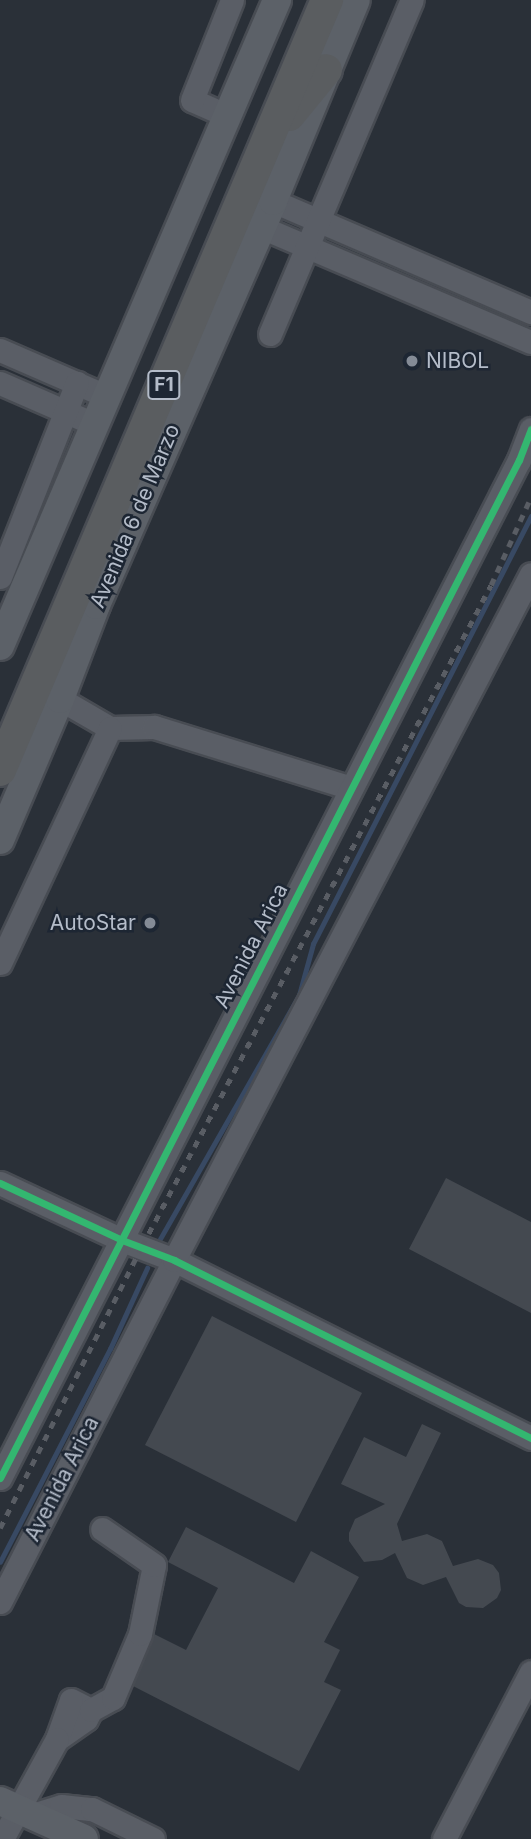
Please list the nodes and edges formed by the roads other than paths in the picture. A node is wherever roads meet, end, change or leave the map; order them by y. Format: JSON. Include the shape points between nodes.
{"nodes":[{"id":1,"x":232,"y":0,"type":"edge"},
{"id":2,"x":277,"y":0,"type":"edge"},
{"id":3,"x":309,"y":0,"type":"edge"},
{"id":4,"x":327,"y":0,"type":"edge"},
{"id":5,"x":356,"y":0,"type":"edge"},
{"id":6,"x":412,"y":0,"type":"edge"},
{"id":7,"x":326,"y":70,"type":"junction"},
{"id":8,"x":228,"y":116,"type":"junction"},
{"id":9,"x":266,"y":144,"type":"junction"},
{"id":10,"x":272,"y":201,"type":"junction"},
{"id":11,"x":320,"y":219,"type":"junction"},
{"id":12,"x":261,"y":227,"type":"junction"},
{"id":13,"x":308,"y":247,"type":"junction"},
{"id":14,"x":531,"y":312,"type":"edge"},
{"id":15,"x":270,"y":334,"type":"dead end"},
{"id":16,"x":531,"y":342,"type":"edge"},
{"id":17,"x":0,"y":350,"type":"edge"},
{"id":18,"x":0,"y":383,"type":"edge"},
{"id":19,"x":77,"y":383,"type":"junction"},
{"id":20,"x":108,"y":397,"type":"junction"},
{"id":21,"x":65,"y":411,"type":"junction"},
{"id":22,"x":96,"y":425,"type":"junction"},
{"id":23,"x":531,"y":429,"type":"edge"},
{"id":24,"x":531,"y":573,"type":"edge"},
{"id":25,"x":0,"y":577,"type":"edge"},
{"id":26,"x":0,"y":646,"type":"edge"},
{"id":27,"x":60,"y":699,"type":"junction"},
{"id":28,"x":0,"y":720,"type":"edge"},
{"id":29,"x":110,"y":728,"type":"junction"},
{"id":30,"x":0,"y":770,"type":"edge"},
{"id":31,"x":351,"y":788,"type":"junction"},
{"id":32,"x":0,"y":840,"type":"edge"},
{"id":33,"x":0,"y":963,"type":"edge"},
{"id":34,"x":0,"y":1182,"type":"edge"},
{"id":35,"x":122,"y":1240,"type":"junction"},
{"id":36,"x":174,"y":1260,"type":"junction"},
{"id":37,"x":531,"y":1438,"type":"edge"},
{"id":38,"x":0,"y":1478,"type":"edge"},
{"id":39,"x":102,"y":1530,"type":"dead end"},
{"id":40,"x":0,"y":1602,"type":"edge"},
{"id":41,"x":531,"y":1672,"type":"edge"},
{"id":42,"x":15,"y":1809,"type":"edge"},
{"id":43,"x":2,"y":1839,"type":"edge"},
{"id":44,"x":58,"y":1839,"type":"edge"},
{"id":45,"x":84,"y":1839,"type":"edge"},
{"id":46,"x":153,"y":1839,"type":"edge"},
{"id":47,"x":444,"y":1839,"type":"edge"}],
"edges":[{"from":1,"to":8,"type":"street","via":[[192,100]]},
{"from":2,"to":8,"type":"main road"},
{"from":3,"to":28,"type":"highway","name":"Avenida 6 de Marzo","number":"F1"},
{"from":4,"to":9,"type":"highway","name":"Avenida 6 de Marzo","number":"F1"},
{"from":5,"to":7,"type":"main road","name":"Avenida 6 de Marzo"},
{"from":6,"to":11,"type":"street"},
{"from":7,"to":9,"type":"highway"},
{"from":7,"to":10,"type":"main road","name":"Avenida 6 de Marzo"},
{"from":8,"to":20,"type":"main road"},
{"from":9,"to":30,"type":"highway","name":"Avenida 6 de Marzo","number":"F1"},
{"from":10,"to":11,"type":"street"},
{"from":10,"to":12,"type":"main road","name":"Avenida 6 de Marzo"},
{"from":11,"to":13,"type":"street"},
{"from":11,"to":14,"type":"street"},
{"from":12,"to":13,"type":"street"},
{"from":12,"to":27,"type":"main road","name":"Avenida 6 de Marzo","via":[[96,605]]},
{"from":13,"to":15,"type":"street"},
{"from":13,"to":16,"type":"street"},
{"from":17,"to":19,"type":"street"},
{"from":18,"to":21,"type":"street"},
{"from":19,"to":20,"type":"street"},
{"from":19,"to":21,"type":"street"},
{"from":20,"to":22,"type":"main road"},
{"from":21,"to":22,"type":"street"},
{"from":21,"to":25,"type":"street"},
{"from":22,"to":26,"type":"main road"},
{"from":23,"to":31,"type":"street","name":"Avenida Arica"},
{"from":24,"to":36,"type":"street","name":"Avenida Arica"},
{"from":27,"to":29,"type":"street"},
{"from":27,"to":32,"type":"main road","name":"Avenida 6 de Marzo"},
{"from":29,"to":31,"type":"street","via":[[154,727]]},
{"from":29,"to":33,"type":"street"},
{"from":31,"to":35,"type":"street","name":"Avenida Arica"},
{"from":34,"to":35,"type":"street"},
{"from":35,"to":36,"type":"street"},
{"from":35,"to":38,"type":"street","name":"Avenida Arica"},
{"from":36,"to":37,"type":"street"},
{"from":36,"to":40,"type":"street","name":"Avenida Arica"},
{"from":39,"to":42,"type":"street","via":[[154,1565],[140,1634],[113,1698],[91,1710],[71,1700],[57,1739]]},
{"from":41,"to":47,"type":"street"},
{"from":42,"to":43,"type":"street"},
{"from":42,"to":44,"type":"main road"},
{"from":42,"to":45,"type":"main road"},
{"from":42,"to":46,"type":"street","via":[[92,1809]]}]}
